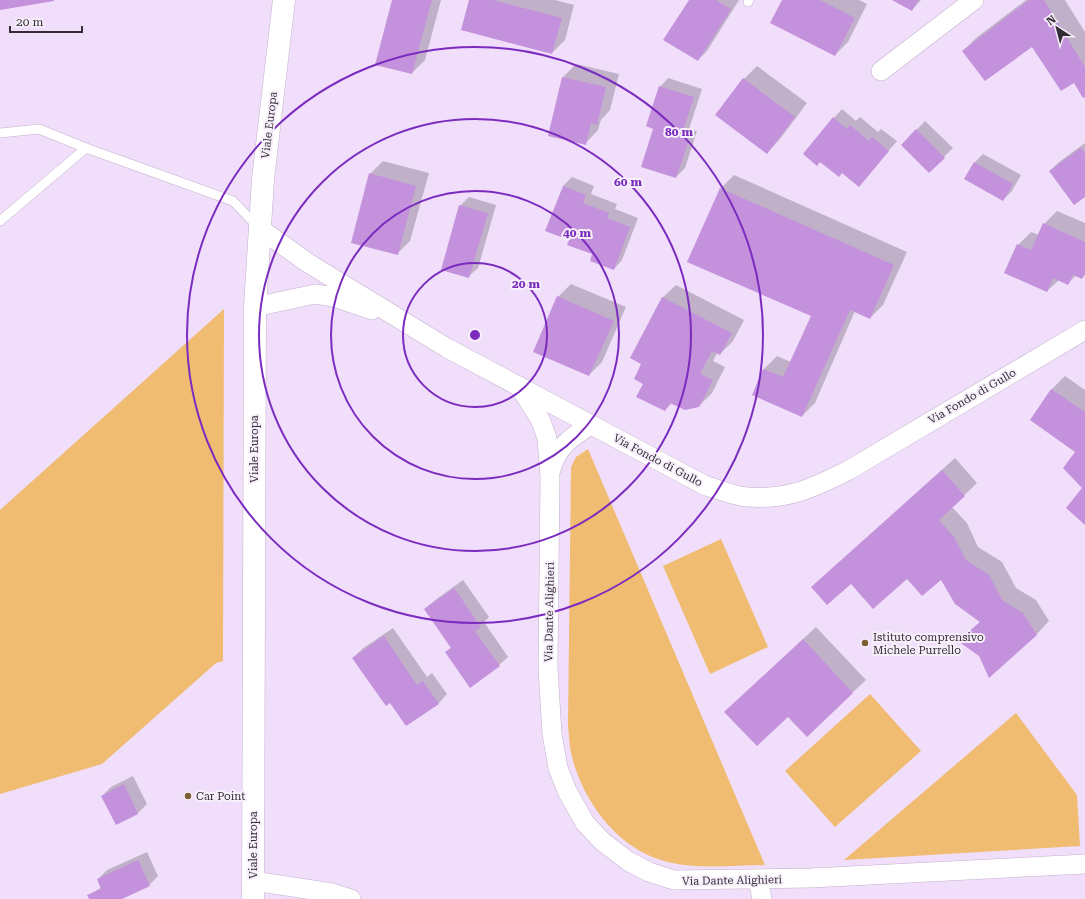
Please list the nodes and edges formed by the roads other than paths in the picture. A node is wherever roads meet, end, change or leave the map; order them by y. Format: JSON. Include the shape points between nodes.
{"nodes":[{"id":1,"x":284,"y":0,"type":"edge"},
{"id":2,"x":974,"y":0,"type":"edge"},
{"id":3,"x":881,"y":71,"type":"dead end"},
{"id":4,"x":0,"y":133,"type":"edge"},
{"id":5,"x":86,"y":148,"type":"junction"},
{"id":6,"x":0,"y":221,"type":"edge"},
{"id":7,"x":259,"y":228,"type":"junction"},
{"id":8,"x":255,"y":307,"type":"junction"},
{"id":9,"x":407,"y":322,"type":"junction"},
{"id":10,"x":1085,"y":330,"type":"edge"},
{"id":11,"x":519,"y":386,"type":"junction"},
{"id":12,"x":591,"y":425,"type":"junction"},
{"id":13,"x":550,"y":478,"type":"junction"},
{"id":14,"x":1085,"y":864,"type":"edge"},
{"id":15,"x":758,"y":879,"type":"junction"},
{"id":16,"x":253,"y":890,"type":"edge"},
{"id":17,"x":351,"y":899,"type":"edge"},
{"id":18,"x":762,"y":899,"type":"edge"}],
"edges":[{"from":1,"to":7,"type":"main road","name":"Viale Europa"},
{"from":2,"to":3,"type":"street"},
{"from":4,"to":5,"type":"lane","via":[[39,129]]},
{"from":5,"to":6,"type":"lane"},
{"from":5,"to":7,"type":"lane","via":[[233,201]]},
{"from":7,"to":8,"type":"main road","name":"Viale Europa"},
{"from":7,"to":9,"type":"street","via":[[308,263]]},
{"from":8,"to":9,"type":"street","via":[[315,294],[334,297]]},
{"from":8,"to":16,"type":"main road","name":"Viale Europa"},
{"from":9,"to":11,"type":"street","name":"Via Fondo di Gullo","via":[[447,348]]},
{"from":10,"to":12,"type":"street","name":"Via Fondo di Gullo","via":[[849,470],[814,488],[786,496],[746,497],[706,486]]},
{"from":11,"to":12,"type":"street","name":"Via Fondo di Gullo"},
{"from":11,"to":13,"type":"street","name":"Via Dante Alighieri","via":[[540,419],[547,438]]},
{"from":12,"to":13,"type":"street","via":[[562,445],[553,462]]},
{"from":13,"to":15,"type":"street","name":"Via Dante Alighieri","via":[[548,667],[552,734],[558,768],[567,791],[585,823],[603,842],[628,861],[649,872],[674,880]]},
{"from":14,"to":15,"type":"street","name":"Via Dante Alighieri"},
{"from":15,"to":18,"type":"street"},
{"from":16,"to":17,"type":"street","via":[[332,893]]}]}
